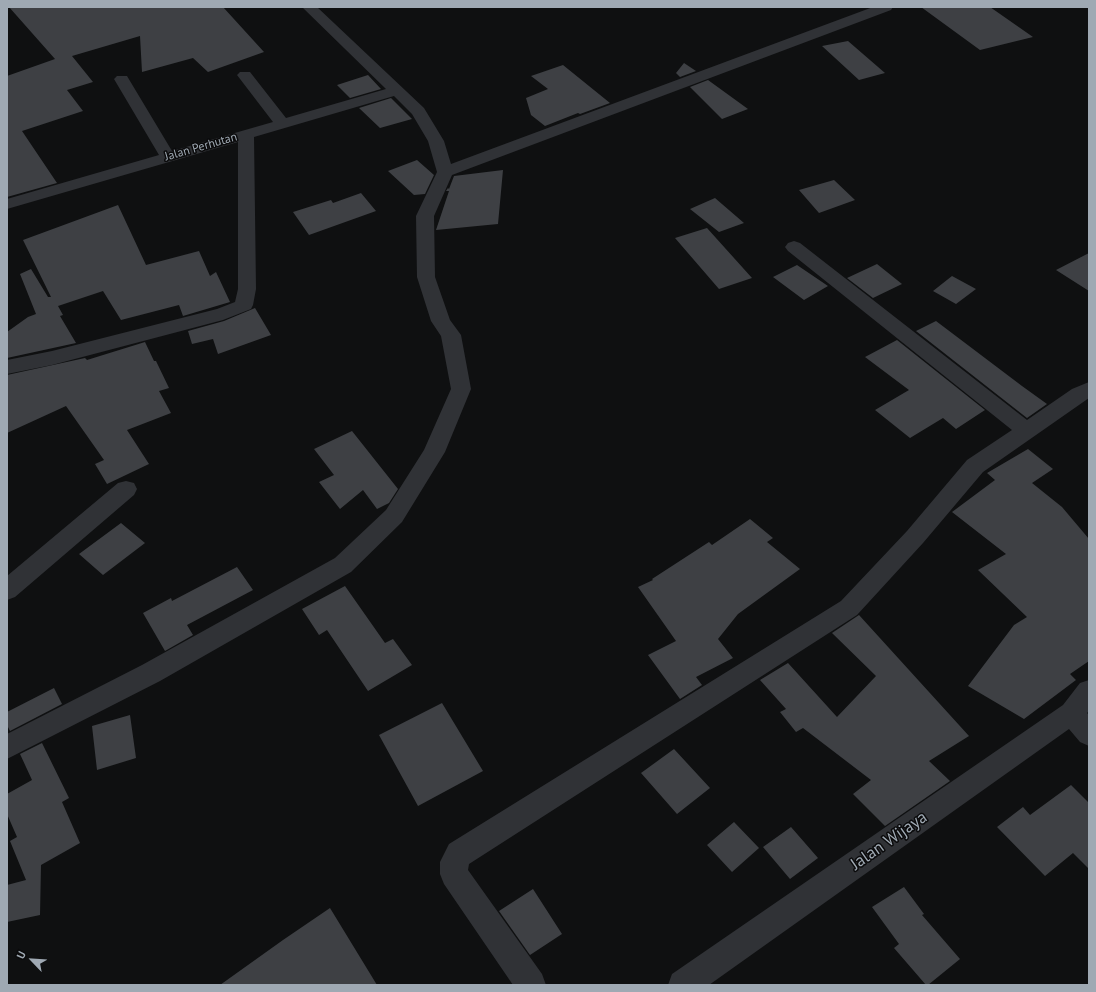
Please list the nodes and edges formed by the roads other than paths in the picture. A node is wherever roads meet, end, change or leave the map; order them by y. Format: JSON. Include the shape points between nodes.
{"nodes":[{"id":1,"x":309,"y":7,"type":"edge"},
{"id":2,"x":886,"y":7,"type":"edge"},
{"id":3,"x":245,"y":75,"type":"dead end"},
{"id":4,"x":122,"y":79,"type":"dead end"},
{"id":5,"x":396,"y":91,"type":"junction"},
{"id":6,"x":283,"y":124,"type":"junction"},
{"id":7,"x":246,"y":134,"type":"junction"},
{"id":8,"x":168,"y":157,"type":"junction"},
{"id":9,"x":445,"y":172,"type":"junction"},
{"id":10,"x":7,"y":204,"type":"edge"},
{"id":11,"x":794,"y":247,"type":"dead end"},
{"id":12,"x":7,"y":367,"type":"edge"},
{"id":13,"x":1089,"y":389,"type":"edge"},
{"id":14,"x":1026,"y":430,"type":"junction"},
{"id":15,"x":126,"y":489,"type":"dead end"},
{"id":16,"x":7,"y":590,"type":"edge"},
{"id":17,"x":1089,"y":691,"type":"edge"},
{"id":18,"x":1072,"y":713,"type":"junction"},
{"id":19,"x":1089,"y":734,"type":"edge"},
{"id":20,"x":7,"y":747,"type":"edge"},
{"id":21,"x":531,"y":985,"type":"edge"},
{"id":22,"x":683,"y":985,"type":"edge"}],
"edges":[{"from":1,"to":5,"type":"street"},
{"from":2,"to":9,"type":"street"},
{"from":3,"to":6,"type":"street"},
{"from":4,"to":8,"type":"street"},
{"from":5,"to":6,"type":"street","name":"Jalan Perhutan"},
{"from":5,"to":9,"type":"street","via":[[418,111],[436,141]]},
{"from":6,"to":7,"type":"street","name":"Jalan Perhutan"},
{"from":7,"to":8,"type":"street","name":"Jalan Perhutan"},
{"from":7,"to":12,"type":"street","via":[[248,289],[244,305],[223,314]]},
{"from":8,"to":10,"type":"street","name":"Jalan Perhutan"},
{"from":9,"to":20,"type":"street","via":[[424,216],[426,277],[441,321],[451,335],[461,389],[434,452],[394,516],[344,566],[151,673]]},
{"from":11,"to":14,"type":"street"},
{"from":13,"to":14,"type":"street"},
{"from":14,"to":21,"type":"street","via":[[975,466],[915,537],[849,608],[459,854],[454,862],[454,874]]},
{"from":15,"to":16,"type":"street"},
{"from":17,"to":18,"type":"street","name":"Jalan Wijaya"},
{"from":18,"to":19,"type":"street"},
{"from":18,"to":22,"type":"street","name":"Jalan Wijaya"}]}
